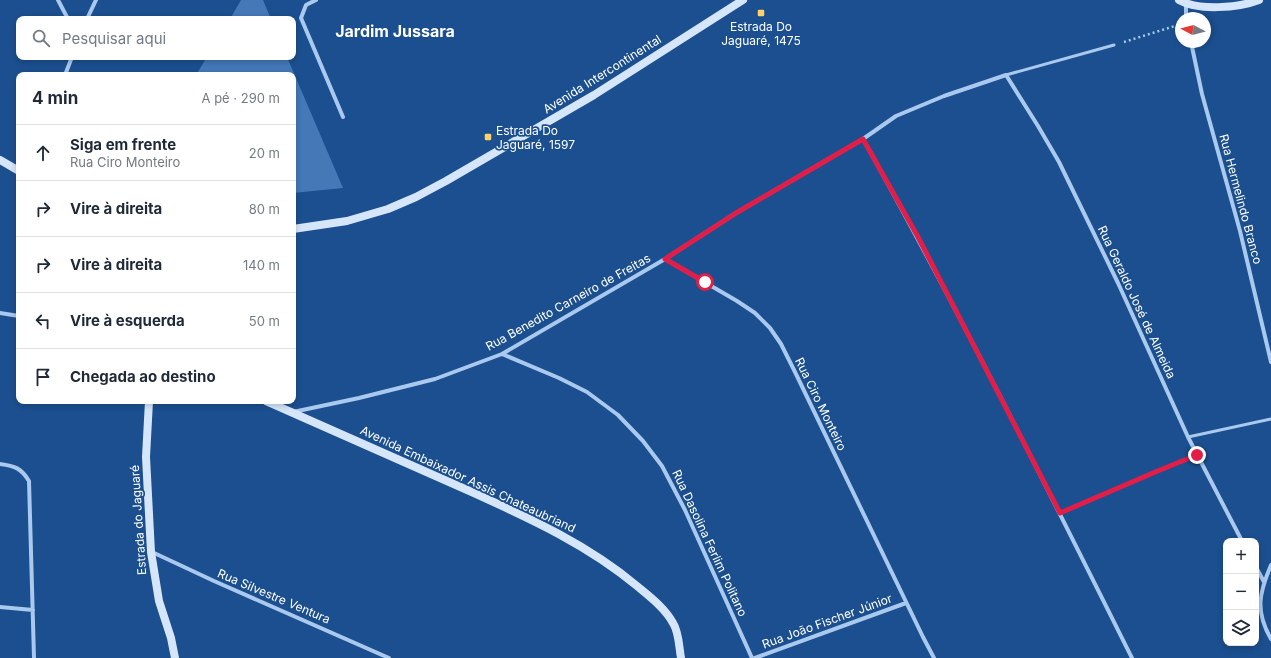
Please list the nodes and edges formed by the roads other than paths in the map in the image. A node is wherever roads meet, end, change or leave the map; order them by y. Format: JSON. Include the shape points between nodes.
{"nodes":[{"id":1,"x":58,"y":0,"type":"edge"},
{"id":2,"x":96,"y":0,"type":"edge"},
{"id":3,"x":316,"y":0,"type":"edge"},
{"id":4,"x":743,"y":0,"type":"edge"},
{"id":5,"x":1258,"y":0,"type":"edge"},
{"id":6,"x":1183,"y":2,"type":"edge"},
{"id":7,"x":1185,"y":12,"type":"edge"},
{"id":8,"x":66,"y":16,"type":"edge"},
{"id":9,"x":88,"y":16,"type":"edge"},
{"id":10,"x":1114,"y":45,"type":"road end"},
{"id":11,"x":1192,"y":48,"type":"edge"},
{"id":12,"x":71,"y":60,"type":"edge"},
{"id":13,"x":66,"y":72,"type":"edge"},
{"id":14,"x":1006,"y":75,"type":"junction"},
{"id":15,"x":343,"y":117,"type":"dead end"},
{"id":16,"x":863,"y":139,"type":"junction"},
{"id":17,"x":0,"y":160,"type":"edge"},
{"id":18,"x":16,"y":169,"type":"edge"},
{"id":19,"x":296,"y":229,"type":"edge"},
{"id":20,"x":665,"y":259,"type":"junction"},
{"id":21,"x":0,"y":313,"type":"edge"},
{"id":22,"x":16,"y":316,"type":"edge"},
{"id":23,"x":502,"y":354,"type":"junction"},
{"id":24,"x":1271,"y":362,"type":"edge"},
{"id":25,"x":149,"y":404,"type":"edge"},
{"id":26,"x":273,"y":404,"type":"edge"},
{"id":27,"x":291,"y":412,"type":"junction"},
{"id":28,"x":1271,"y":419,"type":"edge"},
{"id":29,"x":1188,"y":437,"type":"junction"},
{"id":30,"x":1197,"y":455,"type":"junction"},
{"id":31,"x":0,"y":464,"type":"edge"},
{"id":32,"x":1060,"y":513,"type":"junction"},
{"id":33,"x":1240,"y":538,"type":"edge"},
{"id":34,"x":151,"y":552,"type":"junction"},
{"id":35,"x":1271,"y":564,"type":"edge"},
{"id":36,"x":1259,"y":573,"type":"edge"},
{"id":37,"x":1264,"y":582,"type":"junction"},
{"id":38,"x":906,"y":603,"type":"junction"},
{"id":39,"x":0,"y":607,"type":"edge"},
{"id":40,"x":33,"y":610,"type":"junction"},
{"id":41,"x":1271,"y":639,"type":"edge"},
{"id":42,"x":34,"y":658,"type":"edge"},
{"id":43,"x":175,"y":658,"type":"edge"},
{"id":44,"x":389,"y":658,"type":"edge"},
{"id":45,"x":681,"y":658,"type":"edge"},
{"id":46,"x":752,"y":658,"type":"edge"},
{"id":47,"x":755,"y":658,"type":"edge"},
{"id":48,"x":934,"y":658,"type":"edge"},
{"id":49,"x":1132,"y":658,"type":"edge"}],
"edges":[{"from":1,"to":8,"type":"street"},
{"from":2,"to":9,"type":"street"},
{"from":3,"to":15,"type":"street","via":[[306,5],[301,18]]},
{"from":4,"to":19,"type":"street","name":"Avenida Intercontinental","via":[[594,95],[416,197],[388,209],[347,221]]},
{"from":5,"to":6,"type":"street","via":[[1223,8]]},
{"from":6,"to":7,"type":"street"},
{"from":10,"to":14,"type":"lane"},
{"from":11,"to":24,"type":"street","name":"Rua Hermelindo Branco","via":[[1202,94],[1240,230]]},
{"from":12,"to":13,"type":"street"},
{"from":14,"to":16,"type":"street","name":"Rua Benedito Carneiro de Freitas","via":[[896,116]]},
{"from":14,"to":29,"type":"street","name":"Rua Geraldo José de Almeida","via":[[1059,162],[1118,283]]},
{"from":16,"to":20,"type":"street","name":"Rua Benedito Carneiro de Freitas","via":[[736,213]]},
{"from":16,"to":32,"type":"street","via":[[918,237]]},
{"from":17,"to":18,"type":"street"},
{"from":20,"to":23,"type":"street","name":"Rua Benedito Carneiro de Freitas"},
{"from":20,"to":38,"type":"street","name":"Rua Ciro Monteiro","via":[[756,313],[770,328],[795,372]]},
{"from":21,"to":22,"type":"street"},
{"from":23,"to":27,"type":"street","name":"Rua Benedito Carneiro de Freitas","via":[[434,379]]},
{"from":23,"to":46,"type":"street","name":"Rua Dasolina Ferlim Politano","via":[[559,378],[593,396],[618,415],[643,441],[662,466],[685,510]]},
{"from":25,"to":34,"type":"street","name":"Estrada do Jaguaré","via":[[146,457]]},
{"from":26,"to":27,"type":"street","name":"Avenida Embaixador Assis Chateaubriand"},
{"from":27,"to":45,"type":"street","name":"Avenida Embaixador Assis Chateaubriand","via":[[540,523],[601,558],[635,584],[674,623]]},
{"from":28,"to":29,"type":"lane"},
{"from":29,"to":30,"type":"street","name":"Rua Geraldo José de Almeida"},
{"from":30,"to":32,"type":"lane"},
{"from":30,"to":33,"type":"street","name":"Rua Geraldo José de Almeida"},
{"from":31,"to":40,"type":"street","via":[[14,466],[24,473],[29,481]]},
{"from":32,"to":49,"type":"street"},
{"from":34,"to":43,"type":"street","name":"Estrada do Jaguaré","via":[[159,601]]},
{"from":34,"to":44,"type":"street","name":"Rua Silvestre Ventura"},
{"from":35,"to":37,"type":"street"},
{"from":36,"to":37,"type":"street"},
{"from":37,"to":41,"type":"street","via":[[1260,612]]},
{"from":38,"to":47,"type":"street","name":"Rua João Fischer Júnior"},
{"from":38,"to":48,"type":"street","name":"Rua Ciro Monteiro"},
{"from":39,"to":40,"type":"street"},
{"from":40,"to":42,"type":"street"}]}
